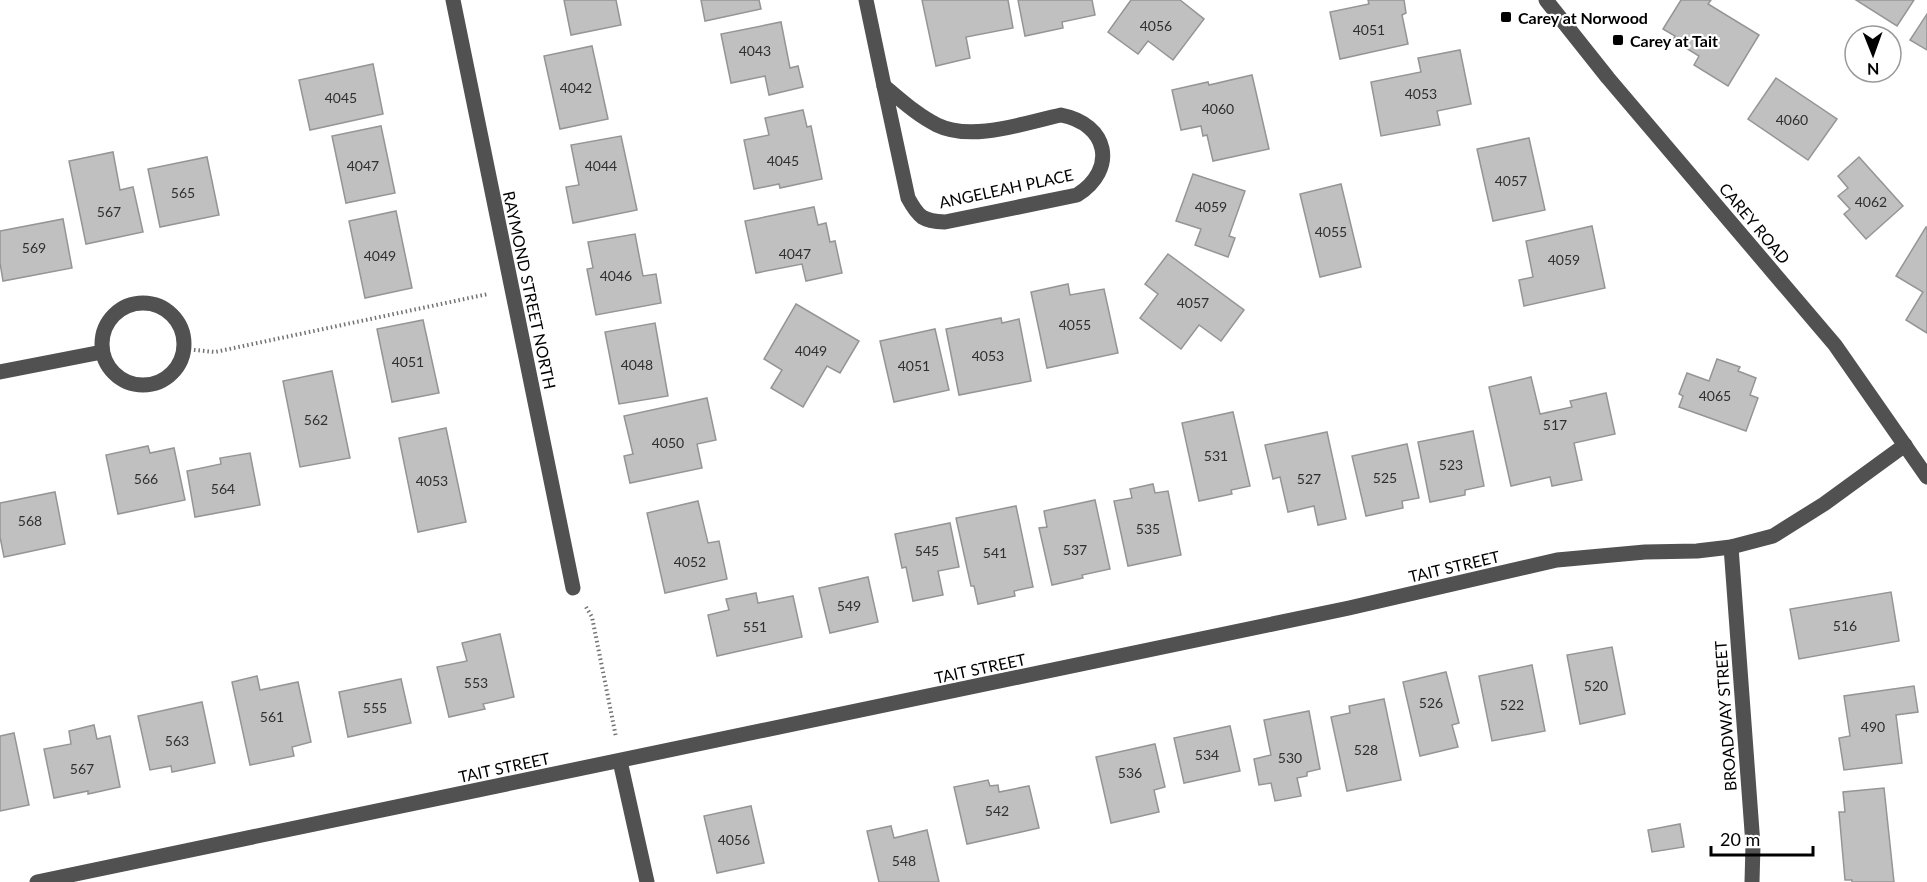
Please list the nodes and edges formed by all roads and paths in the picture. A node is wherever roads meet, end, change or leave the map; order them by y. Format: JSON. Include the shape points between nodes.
{"nodes":[{"id":1,"x":453,"y":0,"type":"edge"},
{"id":2,"x":866,"y":0,"type":"edge"},
{"id":3,"x":1546,"y":0,"type":"edge"},
{"id":4,"x":884,"y":86,"type":"junction"},
{"id":5,"x":512,"y":289,"type":"junction"},
{"id":6,"x":185,"y":349,"type":"junction"},
{"id":7,"x":102,"y":352,"type":"junction"},
{"id":8,"x":0,"y":372,"type":"edge"},
{"id":9,"x":1905,"y":445,"type":"junction"},
{"id":10,"x":1927,"y":477,"type":"edge"},
{"id":11,"x":1731,"y":547,"type":"junction"},
{"id":12,"x":573,"y":588,"type":"joint"},
{"id":13,"x":620,"y":761,"type":"junction"},
{"id":14,"x":37,"y":882,"type":"edge"},
{"id":15,"x":647,"y":882,"type":"edge"},
{"id":16,"x":1752,"y":882,"type":"edge"}],
"edges":[{"from":1,"to":5,"type":"street","name":"RAYMOND STREET NORTH"},
{"from":2,"to":4,"type":"street","name":"ANGELEAH PLACE"},
{"from":3,"to":9,"type":"street","name":"CAREY ROAD","via":[[1835,345]]},
{"from":4,"to":4,"type":"street","name":"ANGELEAH PLACE","via":[[908,198],[916,213],[927,221],[945,222],[1077,195],[1098,176],[1102,148],[1097,135],[1075,118],[1061,115],[977,133],[958,132],[917,113]]},
{"from":5,"to":6,"type":"path","via":[[215,352]]},
{"from":5,"to":12,"type":"street","name":"RAYMOND STREET NORTH"},
{"from":6,"to":7,"type":"street","via":[[178,367],[164,380],[145,386],[126,382],[110,370]]},
{"from":6,"to":7,"type":"street","via":[[182,328],[170,312],[152,303],[131,303],[114,314],[103,332]]},
{"from":7,"to":8,"type":"street"},
{"from":9,"to":10,"type":"street","name":"CAREY ROAD"},
{"from":9,"to":11,"type":"street","name":"TAIT STREET","via":[[1773,536]]},
{"from":11,"to":13,"type":"street","name":"TAIT STREET","via":[[1557,560],[1349,608]]},
{"from":11,"to":16,"type":"street","name":"BROADWAY STREET","via":[[1752,833]]},
{"from":12,"to":13,"type":"path","via":[[592,616]]},
{"from":13,"to":14,"type":"street","name":"TAIT STREET"},
{"from":13,"to":15,"type":"street"}]}
